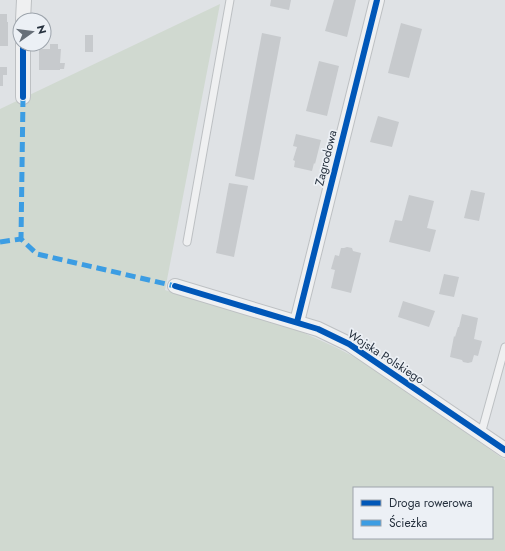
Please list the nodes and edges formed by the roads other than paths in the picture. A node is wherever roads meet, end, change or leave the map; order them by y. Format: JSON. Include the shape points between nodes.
{"nodes":[{"id":1,"x":24,"y":0,"type":"edge"},
{"id":2,"x":230,"y":0,"type":"edge"},
{"id":3,"x":376,"y":0,"type":"edge"},
{"id":4,"x":24,"y":12,"type":"edge"},
{"id":5,"x":23,"y":52,"type":"edge"},
{"id":6,"x":23,"y":97,"type":"dead end"},
{"id":7,"x":187,"y":242,"type":"dead end"},
{"id":8,"x":175,"y":286,"type":"dead end"},
{"id":9,"x":297,"y":322,"type":"junction"},
{"id":10,"x":505,"y":346,"type":"edge"},
{"id":11,"x":481,"y":434,"type":"junction"},
{"id":12,"x":505,"y":450,"type":"edge"}],
"edges":[{"from":1,"to":4,"type":"street"},
{"from":2,"to":7,"type":"lane"},
{"from":3,"to":9,"type":"street","name":"Zagrodowa"},
{"from":5,"to":6,"type":"street"},
{"from":8,"to":9,"type":"street","name":"Wojska Polskiego"},
{"from":9,"to":11,"type":"street","name":"Wojska Polskiego","via":[[349,344]]},
{"from":10,"to":11,"type":"lane"},
{"from":11,"to":12,"type":"street","name":"Wojska Polskiego"}]}
